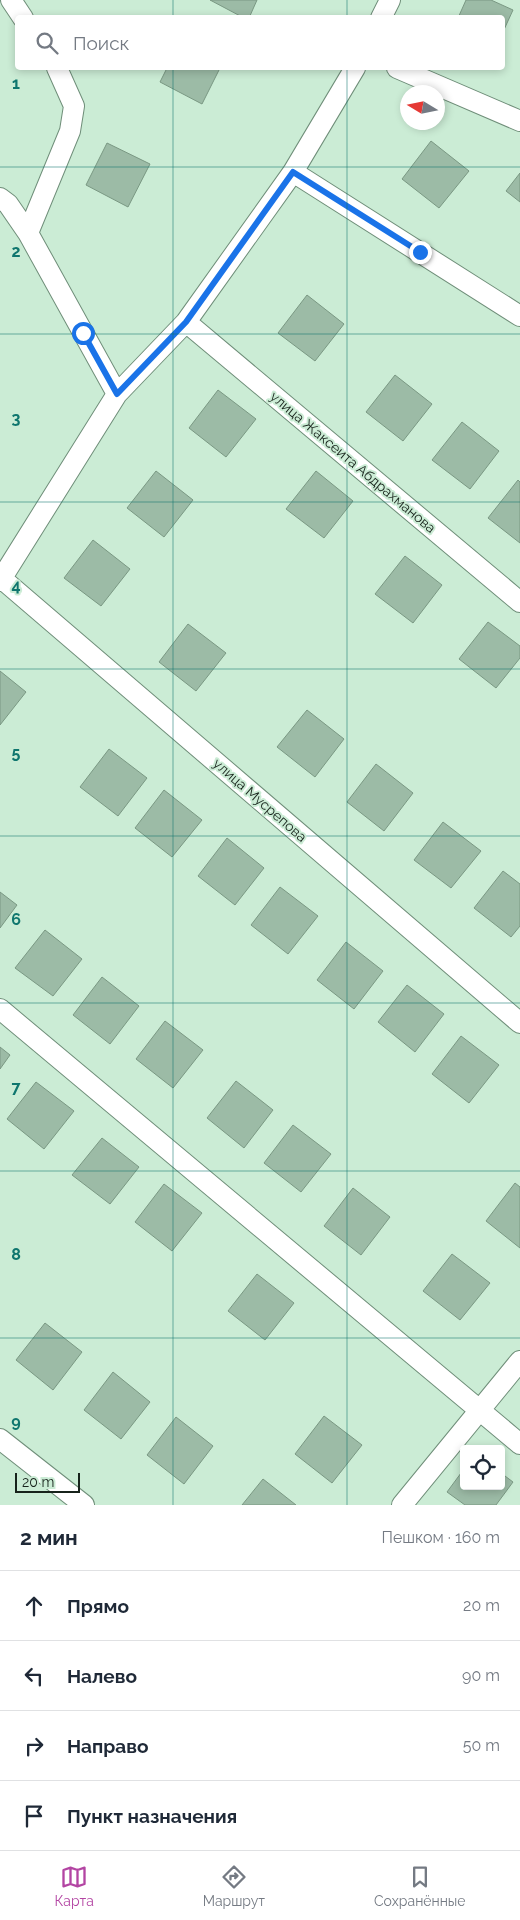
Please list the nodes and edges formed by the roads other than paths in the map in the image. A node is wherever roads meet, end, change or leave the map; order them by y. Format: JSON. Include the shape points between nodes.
{"nodes":[{"id":1,"x":11,"y":0,"type":"edge"},
{"id":2,"x":390,"y":0,"type":"edge"},
{"id":3,"x":21,"y":15,"type":"edge"},
{"id":4,"x":382,"y":15,"type":"edge"},
{"id":5,"x":58,"y":70,"type":"edge"},
{"id":6,"x":354,"y":70,"type":"edge"},
{"id":7,"x":402,"y":70,"type":"edge"},
{"id":8,"x":520,"y":121,"type":"edge"},
{"id":9,"x":293,"y":172,"type":"junction"},
{"id":10,"x":0,"y":198,"type":"edge"},
{"id":11,"x":28,"y":232,"type":"junction"},
{"id":12,"x":520,"y":316,"type":"edge"},
{"id":13,"x":186,"y":322,"type":"junction"},
{"id":14,"x":117,"y":394,"type":"junction"},
{"id":15,"x":0,"y":579,"type":"edge"},
{"id":16,"x":520,"y":602,"type":"edge"},
{"id":17,"x":0,"y":1009,"type":"edge"},
{"id":18,"x":520,"y":1023,"type":"edge"},
{"id":19,"x":520,"y":1361,"type":"edge"},
{"id":20,"x":480,"y":1410,"type":"junction"},
{"id":21,"x":0,"y":1439,"type":"edge"},
{"id":22,"x":520,"y":1444,"type":"edge"},
{"id":23,"x":84,"y":1505,"type":"edge"},
{"id":24,"x":402,"y":1505,"type":"edge"}],
"edges":[{"from":1,"to":3,"type":"street"},
{"from":2,"to":4,"type":"street"},
{"from":5,"to":11,"type":"street","via":[[74,106],[70,131]]},
{"from":6,"to":9,"type":"street"},
{"from":7,"to":8,"type":"street"},
{"from":9,"to":12,"type":"street"},
{"from":9,"to":13,"type":"street"},
{"from":10,"to":11,"type":"street"},
{"from":11,"to":14,"type":"street"},
{"from":13,"to":14,"type":"street"},
{"from":13,"to":16,"type":"street","name":"улица Жаксеита Абдрахманова"},
{"from":14,"to":15,"type":"street"},
{"from":15,"to":18,"type":"street","name":"улица Мусрепова"},
{"from":17,"to":20,"type":"street"},
{"from":19,"to":20,"type":"street"},
{"from":20,"to":22,"type":"street"},
{"from":20,"to":24,"type":"street"},
{"from":21,"to":23,"type":"street"}]}
